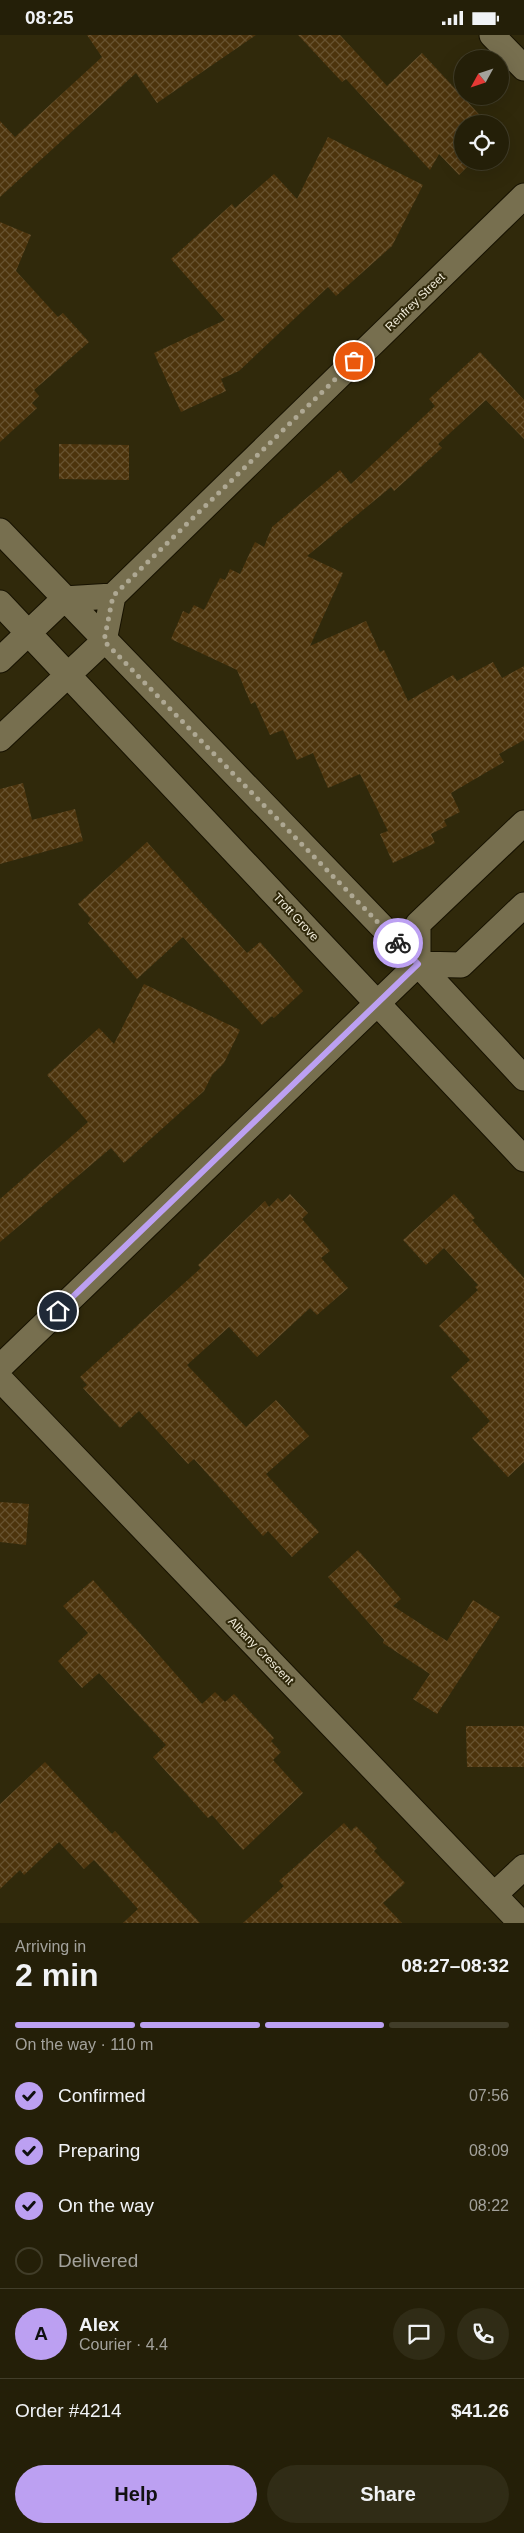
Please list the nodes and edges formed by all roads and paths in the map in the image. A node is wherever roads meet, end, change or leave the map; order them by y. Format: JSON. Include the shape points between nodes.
{"nodes":[{"id":1,"x":492,"y":35,"type":"edge"},
{"id":2,"x":524,"y":68,"type":"edge"},
{"id":3,"x":524,"y":196,"type":"edge"},
{"id":4,"x":0,"y":531,"type":"edge"},
{"id":5,"x":113,"y":596,"type":"junction"},
{"id":6,"x":64,"y":599,"type":"junction"},
{"id":7,"x":0,"y":603,"type":"edge"},
{"id":8,"x":28,"y":633,"type":"junction"},
{"id":9,"x":104,"y":641,"type":"junction"},
{"id":10,"x":0,"y":660,"type":"edge"},
{"id":11,"x":68,"y":677,"type":"junction"},
{"id":12,"x":0,"y":739,"type":"edge"},
{"id":13,"x":524,"y":823,"type":"edge"},
{"id":14,"x":524,"y":905,"type":"edge"},
{"id":15,"x":418,"y":964,"type":"junction"},
{"id":16,"x":378,"y":1003,"type":"junction"},
{"id":17,"x":524,"y":1078,"type":"edge"},
{"id":18,"x":524,"y":1159,"type":"edge"},
{"id":19,"x":0,"y":1367,"type":"edge"},
{"id":20,"x":0,"y":1379,"type":"edge"},
{"id":21,"x":524,"y":1867,"type":"edge"},
{"id":22,"x":494,"y":1895,"type":"junction"},
{"id":23,"x":521,"y":1923,"type":"edge"}],
"edges":[{"from":1,"to":2,"type":"street"},
{"from":3,"to":5,"type":"street","name":"Renfrey Street"},
{"from":4,"to":6,"type":"street"},
{"from":5,"to":6,"type":"street"},
{"from":5,"to":9,"type":"street"},
{"from":6,"to":8,"type":"street"},
{"from":6,"to":9,"type":"street"},
{"from":7,"to":8,"type":"street","name":"Trott Grove"},
{"from":8,"to":10,"type":"street"},
{"from":8,"to":11,"type":"street","name":"Trott Grove"},
{"from":9,"to":11,"type":"street"},
{"from":9,"to":15,"type":"street"},
{"from":11,"to":12,"type":"street"},
{"from":11,"to":16,"type":"street","name":"Trott Grove"},
{"from":13,"to":15,"type":"street","via":[[418,924]]},
{"from":14,"to":15,"type":"street","via":[[460,965]]},
{"from":15,"to":16,"type":"street"},
{"from":15,"to":17,"type":"street"},
{"from":16,"to":18,"type":"street","name":"Trott Grove"},
{"from":16,"to":19,"type":"street"},
{"from":20,"to":22,"type":"street","name":"Albany Crescent"},
{"from":21,"to":22,"type":"street"},
{"from":22,"to":23,"type":"street","name":"Albany Crescent"}]}
